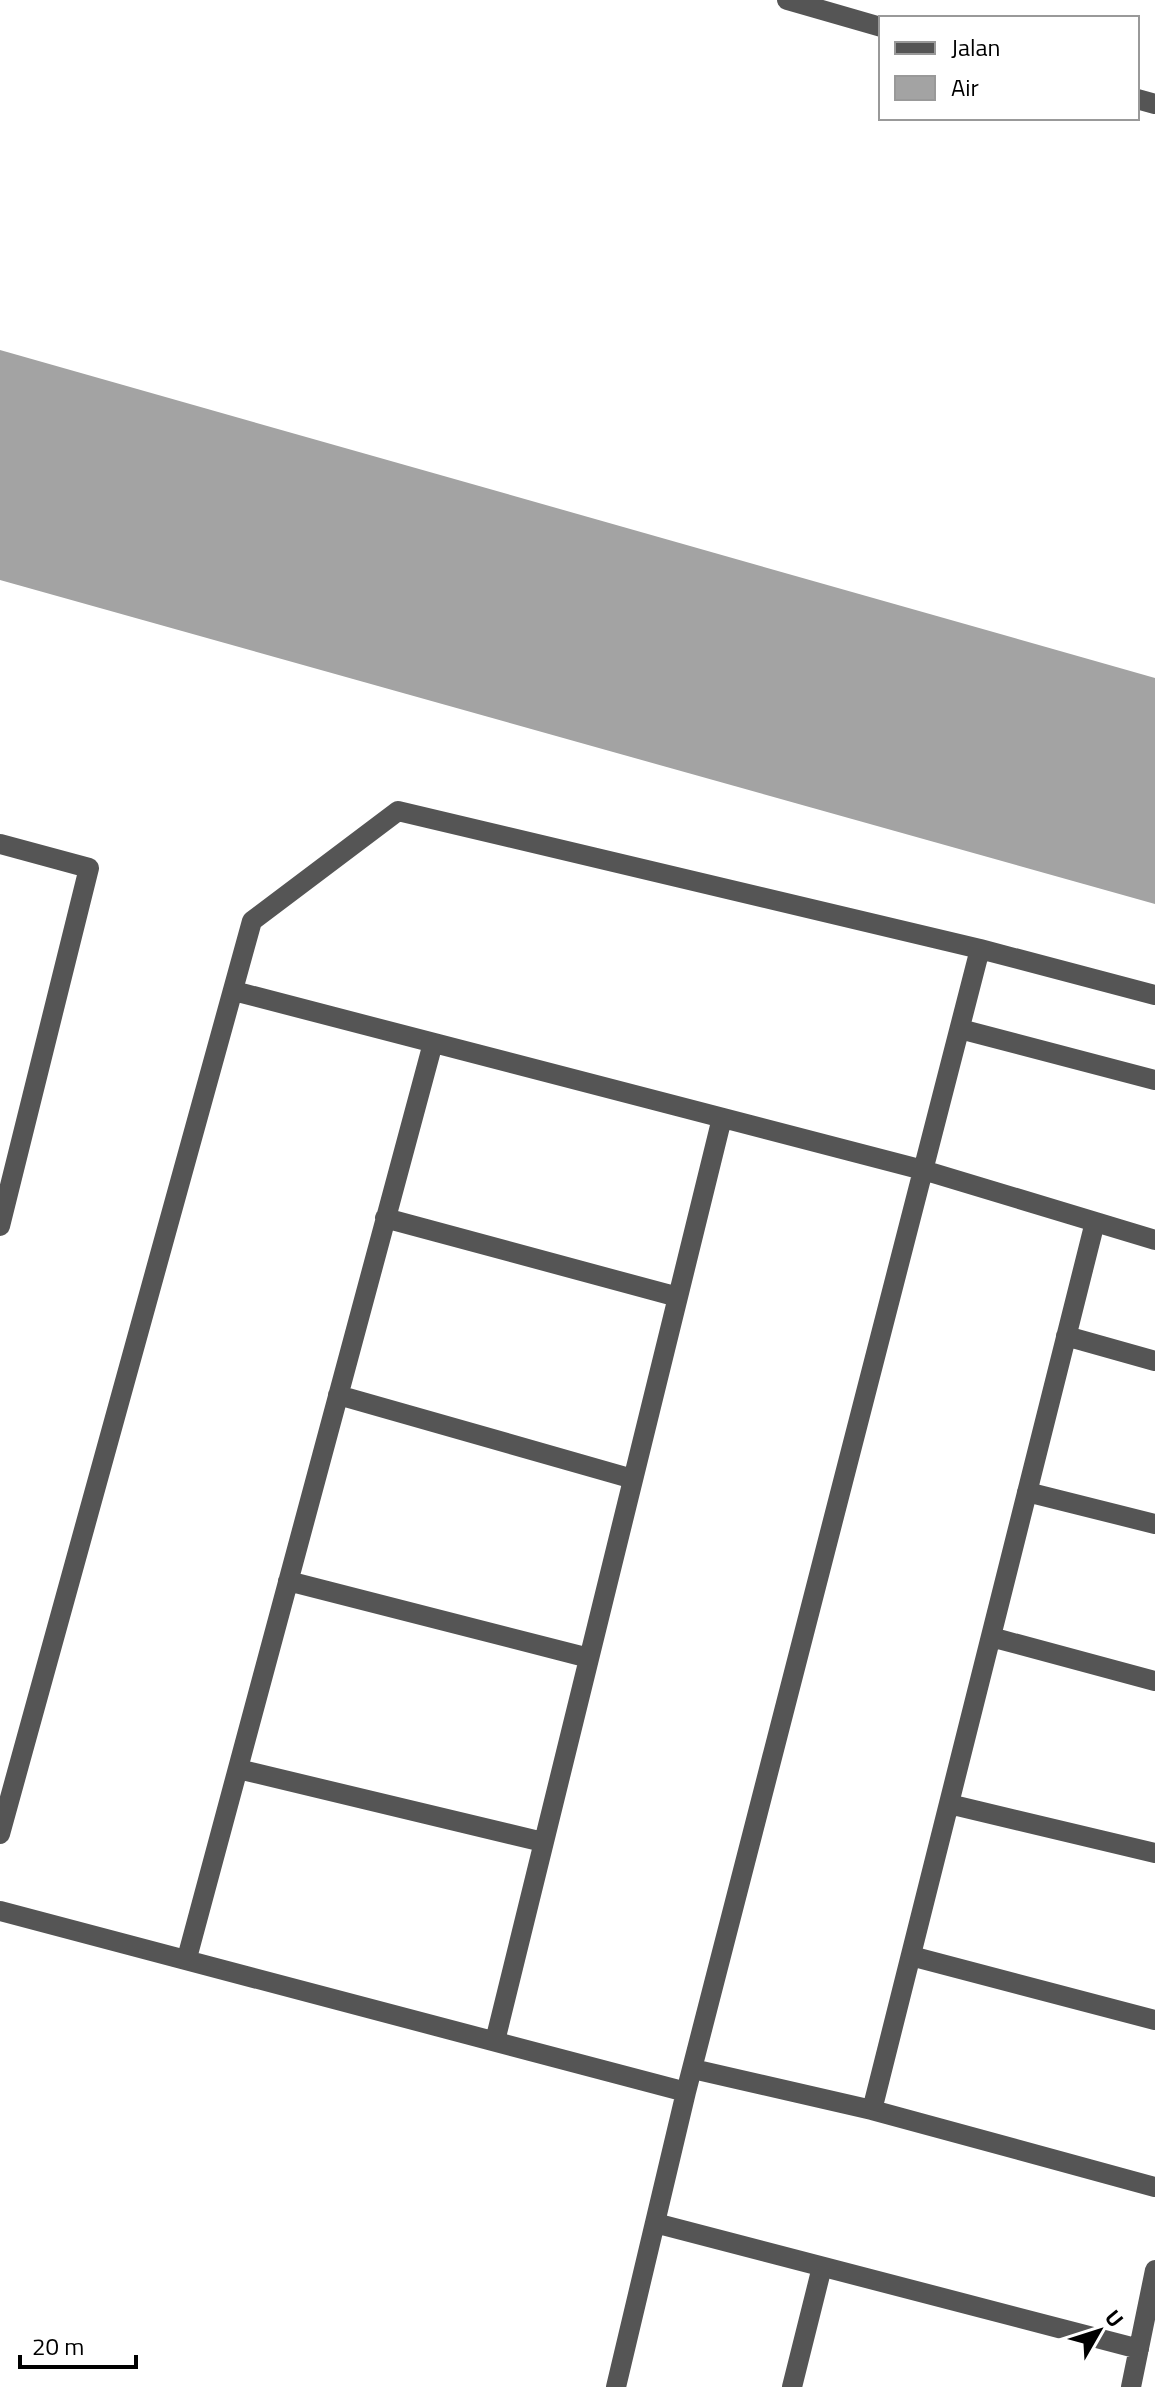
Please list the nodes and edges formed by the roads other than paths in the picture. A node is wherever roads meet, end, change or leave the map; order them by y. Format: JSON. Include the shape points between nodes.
{"nodes":[{"id":1,"x":787,"y":0,"type":"edge"},
{"id":2,"x":879,"y":26,"type":"edge"},
{"id":3,"x":0,"y":844,"type":"edge"},
{"id":4,"x":980,"y":949,"type":"junction"},
{"id":5,"x":234,"y":991,"type":"junction"},
{"id":6,"x":1155,"y":995,"type":"edge"},
{"id":7,"x":960,"y":1029,"type":"junction"},
{"id":8,"x":433,"y":1043,"type":"junction"},
{"id":9,"x":1155,"y":1080,"type":"edge"},
{"id":10,"x":722,"y":1118,"type":"junction"},
{"id":11,"x":923,"y":1170,"type":"junction"},
{"id":12,"x":385,"y":1218,"type":"junction"},
{"id":13,"x":1095,"y":1222,"type":"junction"},
{"id":14,"x":0,"y":1226,"type":"edge"},
{"id":15,"x":1155,"y":1240,"type":"edge"},
{"id":16,"x":678,"y":1297,"type":"junction"},
{"id":17,"x":1066,"y":1336,"type":"junction"},
{"id":18,"x":1155,"y":1361,"type":"edge"},
{"id":19,"x":338,"y":1395,"type":"junction"},
{"id":20,"x":633,"y":1479,"type":"junction"},
{"id":21,"x":1027,"y":1492,"type":"junction"},
{"id":22,"x":1155,"y":1524,"type":"edge"},
{"id":23,"x":288,"y":1581,"type":"junction"},
{"id":24,"x":991,"y":1637,"type":"junction"},
{"id":25,"x":589,"y":1658,"type":"junction"},
{"id":26,"x":1155,"y":1681,"type":"edge"},
{"id":27,"x":238,"y":1769,"type":"junction"},
{"id":28,"x":949,"y":1804,"type":"junction"},
{"id":29,"x":0,"y":1834,"type":"edge"},
{"id":30,"x":543,"y":1842,"type":"junction"},
{"id":31,"x":1155,"y":1853,"type":"edge"},
{"id":32,"x":0,"y":1911,"type":"edge"},
{"id":33,"x":911,"y":1956,"type":"junction"},
{"id":34,"x":187,"y":1958,"type":"junction"},
{"id":35,"x":1155,"y":2020,"type":"edge"},
{"id":36,"x":495,"y":2041,"type":"junction"},
{"id":37,"x":693,"y":2069,"type":"junction"},
{"id":38,"x":686,"y":2092,"type":"junction"},
{"id":39,"x":872,"y":2110,"type":"junction"},
{"id":40,"x":1155,"y":2187,"type":"edge"},
{"id":41,"x":655,"y":2223,"type":"junction"},
{"id":42,"x":822,"y":2267,"type":"junction"},
{"id":43,"x":1155,"y":2270,"type":"edge"},
{"id":44,"x":1139,"y":2349,"type":"junction"},
{"id":45,"x":616,"y":2387,"type":"edge"},
{"id":46,"x":792,"y":2387,"type":"edge"},
{"id":47,"x":1131,"y":2387,"type":"edge"}],
"edges":[{"from":1,"to":2,"type":"street"},
{"from":3,"to":14,"type":"street","via":[[89,868]]},
{"from":4,"to":5,"type":"street","via":[[398,811],[252,921]]},
{"from":4,"to":6,"type":"street"},
{"from":4,"to":7,"type":"street"},
{"from":5,"to":8,"type":"street"},
{"from":5,"to":29,"type":"street"},
{"from":7,"to":9,"type":"street"},
{"from":7,"to":11,"type":"street"},
{"from":8,"to":10,"type":"street"},
{"from":8,"to":12,"type":"street"},
{"from":10,"to":11,"type":"street"},
{"from":10,"to":16,"type":"street"},
{"from":11,"to":13,"type":"street"},
{"from":11,"to":37,"type":"street"},
{"from":12,"to":16,"type":"street"},
{"from":12,"to":19,"type":"street"},
{"from":13,"to":15,"type":"street"},
{"from":13,"to":17,"type":"street"},
{"from":16,"to":20,"type":"street"},
{"from":17,"to":18,"type":"street"},
{"from":17,"to":21,"type":"street"},
{"from":19,"to":20,"type":"street"},
{"from":19,"to":23,"type":"street"},
{"from":20,"to":25,"type":"street"},
{"from":21,"to":22,"type":"street"},
{"from":21,"to":24,"type":"street"},
{"from":23,"to":25,"type":"street"},
{"from":23,"to":27,"type":"street"},
{"from":24,"to":26,"type":"street"},
{"from":24,"to":28,"type":"street"},
{"from":25,"to":30,"type":"street"},
{"from":27,"to":30,"type":"street"},
{"from":27,"to":34,"type":"street"},
{"from":28,"to":31,"type":"street"},
{"from":28,"to":33,"type":"street"},
{"from":30,"to":36,"type":"street"},
{"from":32,"to":34,"type":"street"},
{"from":33,"to":35,"type":"street"},
{"from":33,"to":39,"type":"street"},
{"from":34,"to":36,"type":"street"},
{"from":36,"to":38,"type":"street"},
{"from":37,"to":38,"type":"street"},
{"from":37,"to":39,"type":"street"},
{"from":38,"to":41,"type":"street"},
{"from":39,"to":40,"type":"street"},
{"from":41,"to":42,"type":"street"},
{"from":41,"to":45,"type":"street"},
{"from":42,"to":44,"type":"street"},
{"from":42,"to":46,"type":"street"},
{"from":43,"to":44,"type":"street"},
{"from":44,"to":47,"type":"street"}]}
